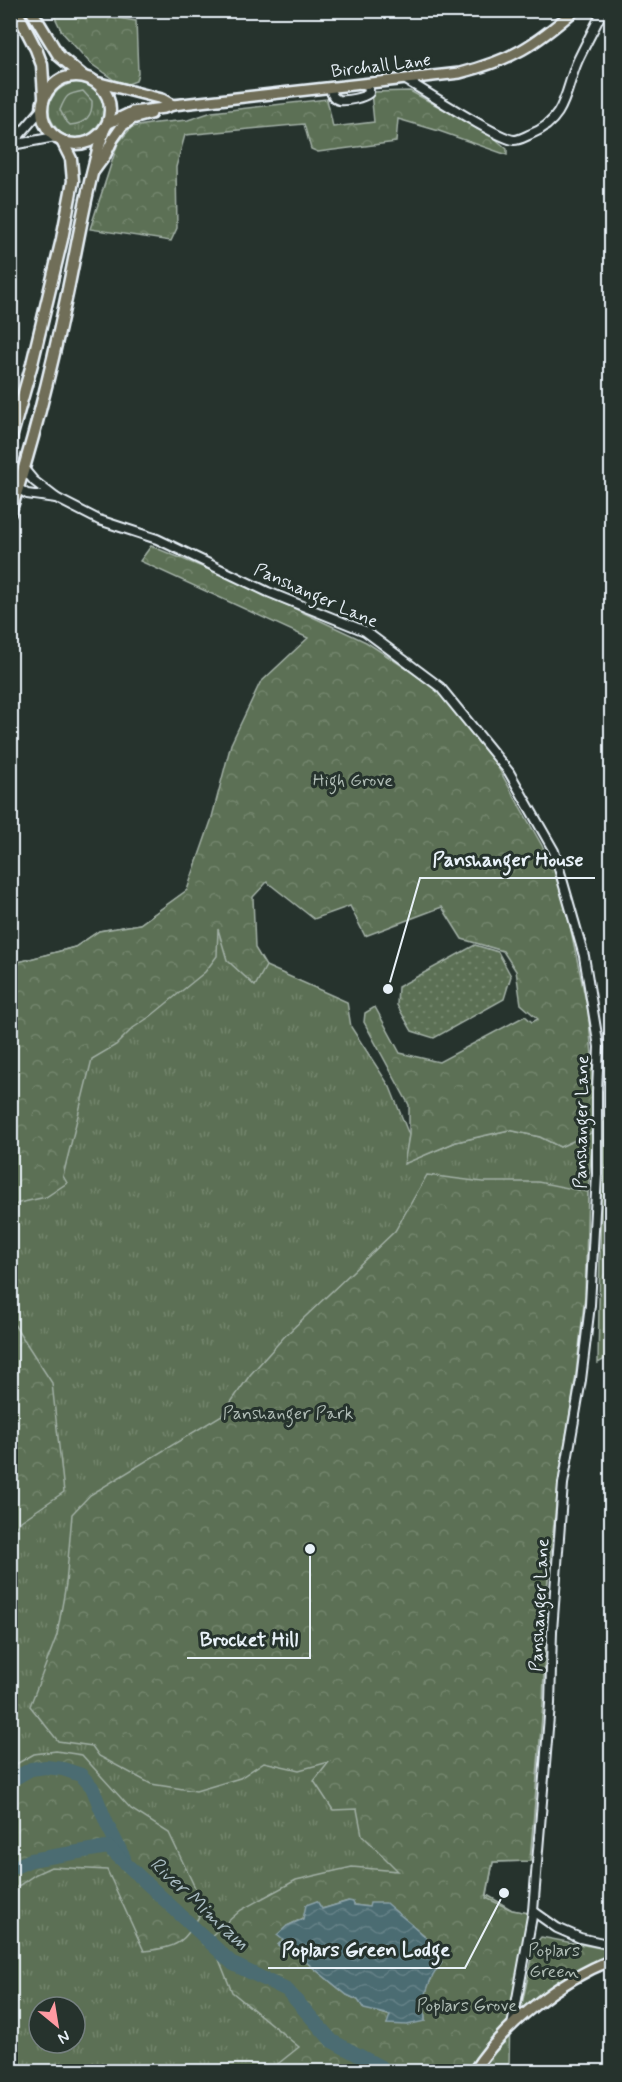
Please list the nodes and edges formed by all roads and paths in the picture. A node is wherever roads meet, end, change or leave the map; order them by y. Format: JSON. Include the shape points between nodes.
{"nodes":[{"id":1,"x":16,"y":10,"type":"edge"},
{"id":2,"x":31,"y":10,"type":"edge"},
{"id":3,"x":575,"y":10,"type":"edge"},
{"id":4,"x":603,"y":10,"type":"edge"},
{"id":5,"x":83,"y":76,"type":"junction"},
{"id":6,"x":406,"y":80,"type":"junction"},
{"id":7,"x":96,"y":82,"type":"junction"},
{"id":8,"x":44,"y":96,"type":"junction"},
{"id":9,"x":168,"y":106,"type":"junction"},
{"id":10,"x":42,"y":110,"type":"junction"},
{"id":11,"x":106,"y":126,"type":"junction"},
{"id":12,"x":59,"y":139,"type":"junction"},
{"id":13,"x":11,"y":145,"type":"edge"},
{"id":14,"x":90,"y":176,"type":"junction"},
{"id":15,"x":10,"y":442,"type":"edge"},
{"id":16,"x":24,"y":469,"type":"junction"},
{"id":17,"x":14,"y":486,"type":"edge"},
{"id":18,"x":56,"y":498,"type":"junction"},
{"id":19,"x":10,"y":513,"type":"edge"},
{"id":20,"x":533,"y":1911,"type":"junction"},
{"id":21,"x":612,"y":1946,"type":"edge"},
{"id":22,"x":612,"y":1960,"type":"edge"},
{"id":23,"x":512,"y":2026,"type":"junction"},
{"id":24,"x":473,"y":2072,"type":"edge"}],
"edges":[{"from":1,"to":8,"type":"highway","via":[[42,65]]},
{"from":2,"to":5,"type":"highway","via":[[59,56]]},
{"from":3,"to":6,"type":"main road","name":"Birchall Lane","via":[[544,37],[492,65]]},
{"from":4,"to":6,"type":"street","via":[[557,114],[538,132],[523,138],[514,140],[491,130]]},
{"from":5,"to":7,"type":"highway"},
{"from":5,"to":8,"type":"highway","via":[[60,79]]},
{"from":6,"to":9,"type":"main road","name":"Birchall Lane"},
{"from":7,"to":9,"type":"main road","name":"Birchall Lane","via":[[162,99]]},
{"from":7,"to":11,"type":"highway","via":[[108,96],[110,115]]},
{"from":8,"to":10,"type":"highway"},
{"from":9,"to":11,"type":"main road","name":"Birchall Lane","via":[[138,110]]},
{"from":9,"to":14,"type":"main road","via":[[122,126]]},
{"from":10,"to":12,"type":"highway","via":[[48,129]]},
{"from":10,"to":13,"type":"street"},
{"from":11,"to":12,"type":"highway","via":[[98,136],[81,144]]},
{"from":11,"to":14,"type":"highway"},
{"from":12,"to":13,"type":"street"},
{"from":12,"to":15,"type":"highway","via":[[70,159],[74,181],[63,239]]},
{"from":14,"to":16,"type":"highway","via":[[66,301]]},
{"from":16,"to":17,"type":"highway"},
{"from":16,"to":18,"type":"street","name":"Panshanger Lane"},
{"from":17,"to":18,"type":"street","name":"Panshanger Lane","via":[[27,494]]},
{"from":17,"to":19,"type":"highway"},
{"from":18,"to":20,"type":"street","name":"Panshanger Lane","via":[[99,520],[157,539],[268,592],[365,631],[440,687],[508,772],[554,851],[584,956],[599,1047],[597,1174],[591,1305],[563,1484]]},
{"from":20,"to":21,"type":"street","via":[[557,1928]]},
{"from":20,"to":23,"type":"street","name":"Panshanger Lane"},
{"from":22,"to":23,"type":"main road","via":[[578,1976]]},
{"from":23,"to":24,"type":"main road"}]}
